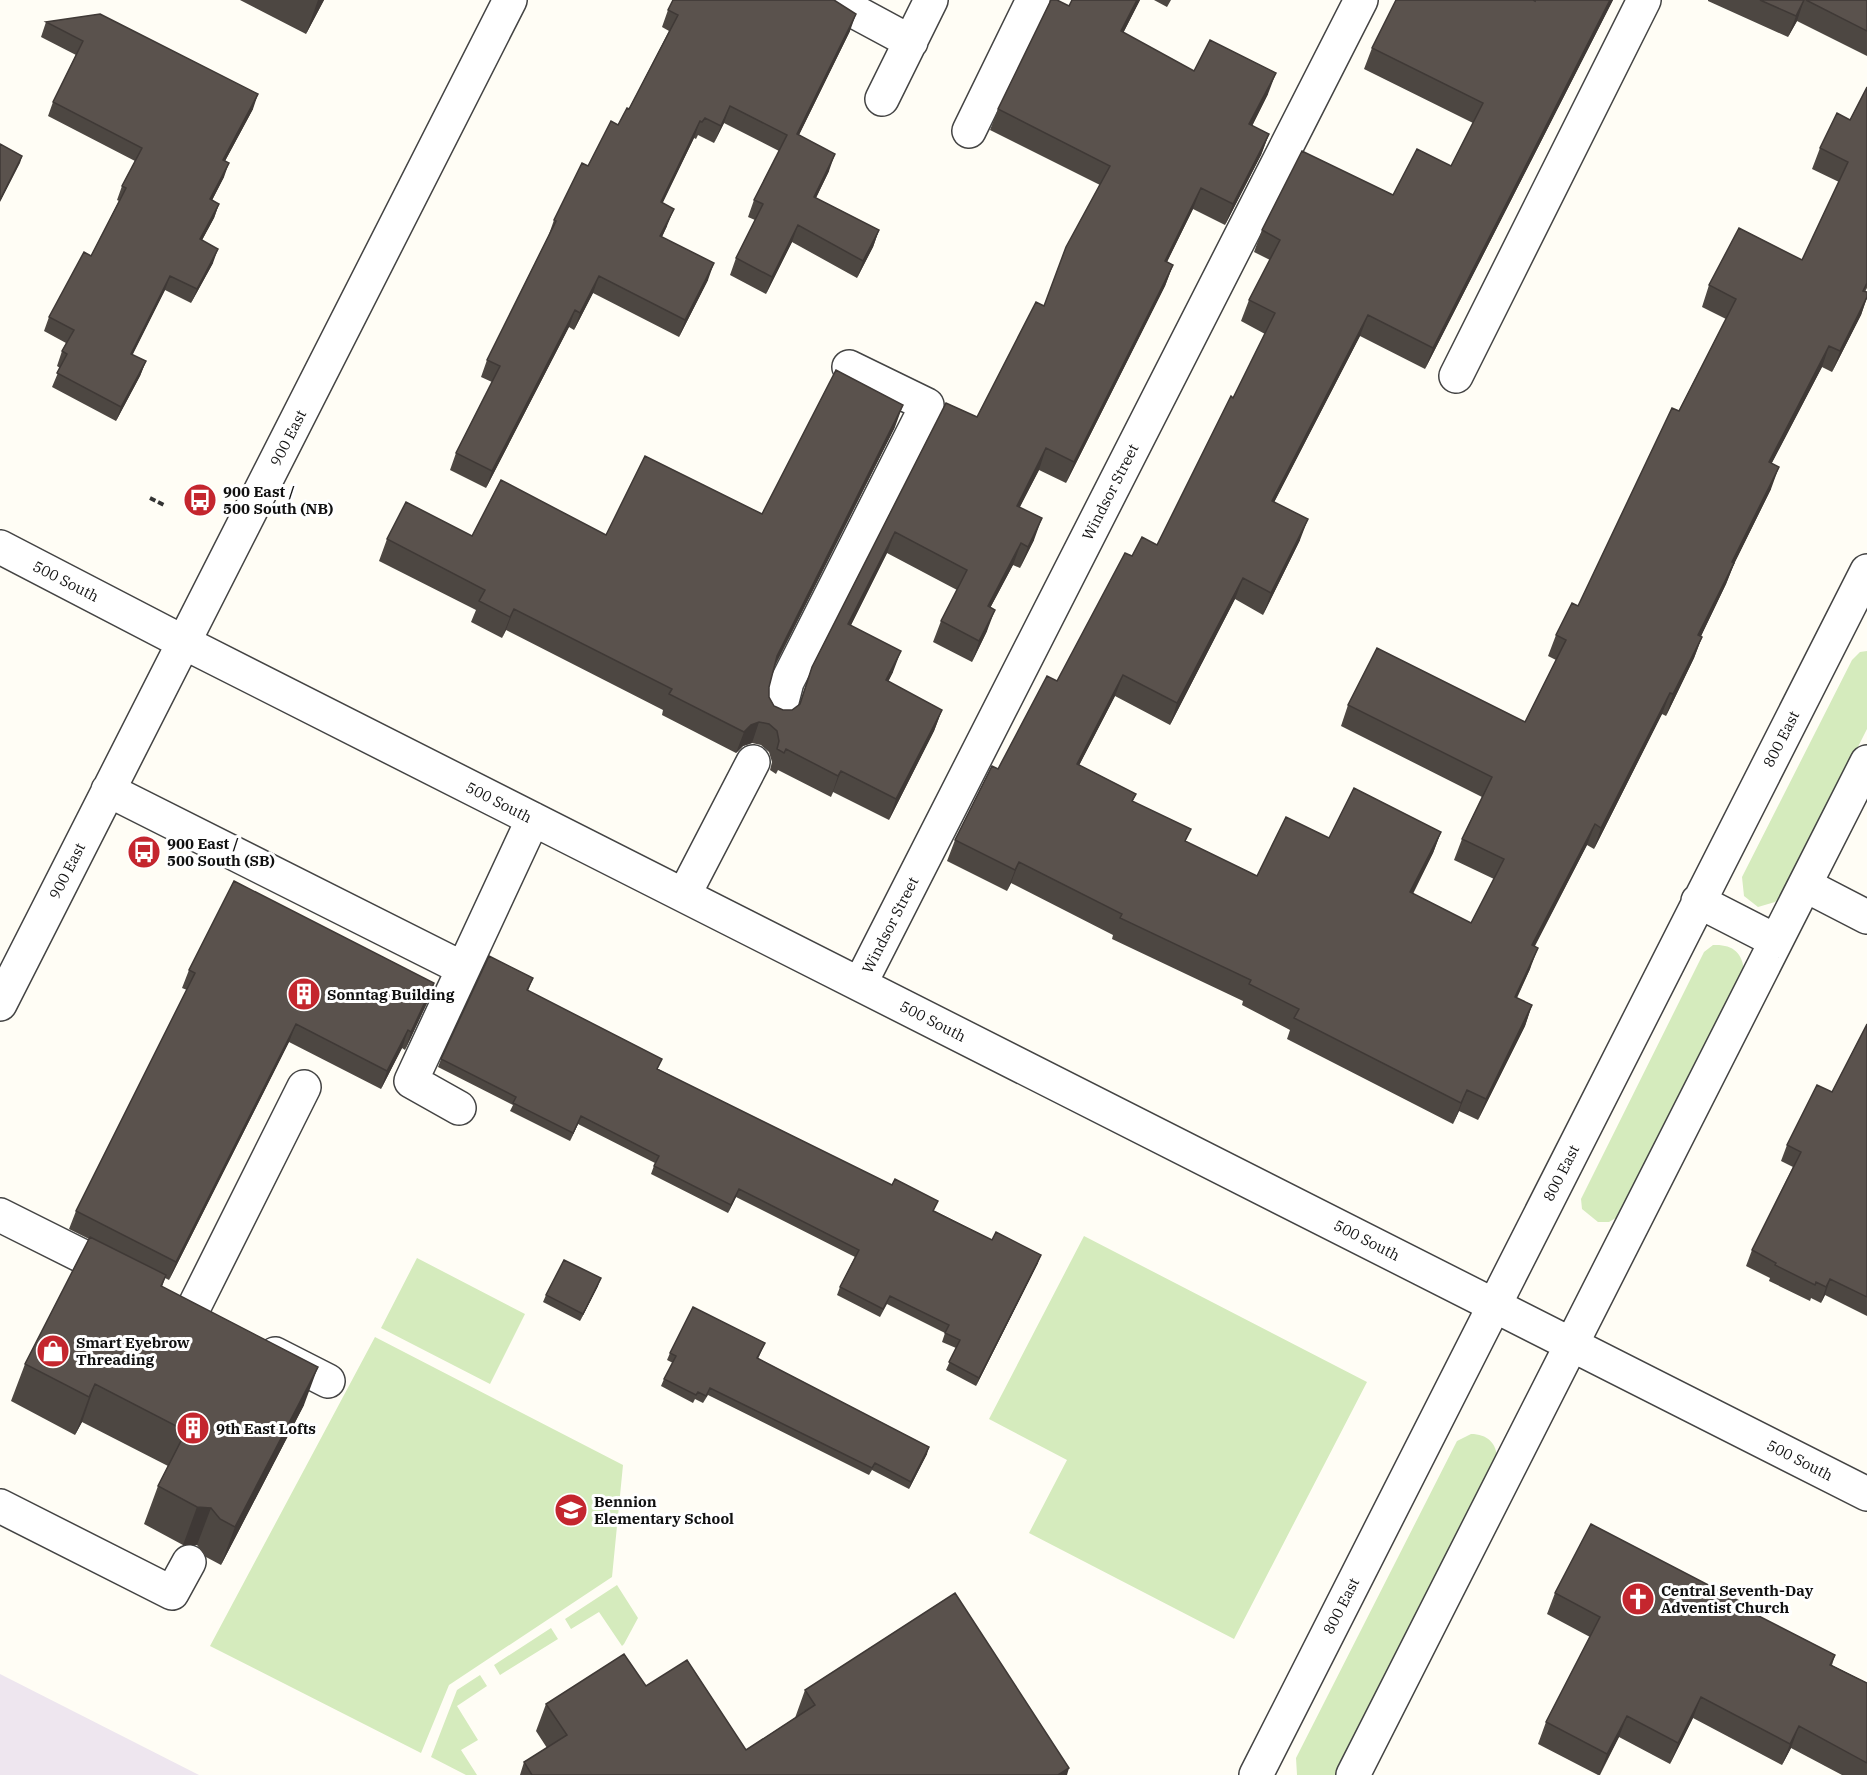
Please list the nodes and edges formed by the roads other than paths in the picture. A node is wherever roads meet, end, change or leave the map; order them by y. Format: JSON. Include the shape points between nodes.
{"nodes":[{"id":1,"x":510,"y":0,"type":"edge"},
{"id":2,"x":833,"y":0,"type":"edge"},
{"id":3,"x":931,"y":0,"type":"edge"},
{"id":4,"x":1033,"y":0,"type":"edge"},
{"id":5,"x":1361,"y":0,"type":"edge"},
{"id":6,"x":1644,"y":0,"type":"edge"},
{"id":7,"x":911,"y":42,"type":"junction"},
{"id":8,"x":882,"y":99,"type":"dead end"},
{"id":9,"x":969,"y":131,"type":"dead end"},
{"id":10,"x":849,"y":367,"type":"dead end"},
{"id":11,"x":1456,"y":376,"type":"dead end"},
{"id":12,"x":0,"y":547,"type":"edge"},
{"id":13,"x":1867,"y":571,"type":"edge"},
{"id":14,"x":1857,"y":613,"type":"edge"},
{"id":15,"x":183,"y":642,"type":"junction"},
{"id":16,"x":779,"y":713,"type":"edge"},
{"id":17,"x":753,"y":762,"type":"dead end"},
{"id":18,"x":1867,"y":762,"type":"edge"},
{"id":19,"x":108,"y":790,"type":"junction"},
{"id":20,"x":533,"y":819,"type":"junction"},
{"id":21,"x":1804,"y":885,"type":"junction"},
{"id":22,"x":684,"y":895,"type":"junction"},
{"id":23,"x":1698,"y":901,"type":"junction"},
{"id":24,"x":1867,"y":917,"type":"edge"},
{"id":25,"x":1776,"y":941,"type":"junction"},
{"id":26,"x":9,"y":962,"type":"edge"},
{"id":27,"x":462,"y":968,"type":"junction"},
{"id":28,"x":860,"y":984,"type":"junction"},
{"id":29,"x":0,"y":1004,"type":"edge"},
{"id":30,"x":304,"y":1087,"type":"dead end"},
{"id":31,"x":459,"y":1108,"type":"dead end"},
{"id":32,"x":0,"y":1215,"type":"edge"},
{"id":33,"x":1494,"y":1305,"type":"junction"},
{"id":34,"x":192,"y":1311,"type":"junction"},
{"id":35,"x":1572,"y":1344,"type":"junction"},
{"id":36,"x":328,"y":1381,"type":"dead end"},
{"id":37,"x":1867,"y":1494,"type":"edge"},
{"id":38,"x":0,"y":1506,"type":"edge"},
{"id":39,"x":189,"y":1562,"type":"dead end"},
{"id":40,"x":1256,"y":1775,"type":"edge"},
{"id":41,"x":1353,"y":1775,"type":"edge"}],
"edges":[{"from":1,"to":15,"type":"street","name":"900 East"},
{"from":2,"to":7,"type":"street"},
{"from":3,"to":7,"type":"street"},
{"from":4,"to":9,"type":"street"},
{"from":5,"to":28,"type":"street","name":"Windsor Street"},
{"from":6,"to":11,"type":"street"},
{"from":7,"to":8,"type":"street"},
{"from":10,"to":16,"type":"street","via":[[927,405],[787,682]]},
{"from":12,"to":15,"type":"street","name":"500 South"},
{"from":13,"to":14,"type":"street","name":"800 East"},
{"from":14,"to":23,"type":"street","name":"800 East"},
{"from":15,"to":19,"type":"street","name":"900 East"},
{"from":15,"to":20,"type":"street","name":"500 South"},
{"from":17,"to":22,"type":"street"},
{"from":18,"to":21,"type":"street"},
{"from":19,"to":26,"type":"street","name":"900 East"},
{"from":19,"to":27,"type":"street"},
{"from":20,"to":22,"type":"street","name":"500 South"},
{"from":20,"to":27,"type":"street"},
{"from":21,"to":24,"type":"street"},
{"from":21,"to":25,"type":"street"},
{"from":22,"to":28,"type":"street","name":"500 South"},
{"from":23,"to":25,"type":"street"},
{"from":23,"to":33,"type":"street","name":"800 East"},
{"from":25,"to":35,"type":"street"},
{"from":26,"to":29,"type":"street","name":"900 East"},
{"from":27,"to":31,"type":"street","via":[[411,1081]]},
{"from":28,"to":33,"type":"street","name":"500 South"},
{"from":30,"to":34,"type":"street"},
{"from":32,"to":34,"type":"street"},
{"from":33,"to":35,"type":"street","name":"500 South"},
{"from":33,"to":40,"type":"street","name":"800 East"},
{"from":34,"to":36,"type":"street"},
{"from":35,"to":37,"type":"street","name":"500 South"},
{"from":35,"to":41,"type":"street"},
{"from":38,"to":39,"type":"street","via":[[172,1593]]}]}
